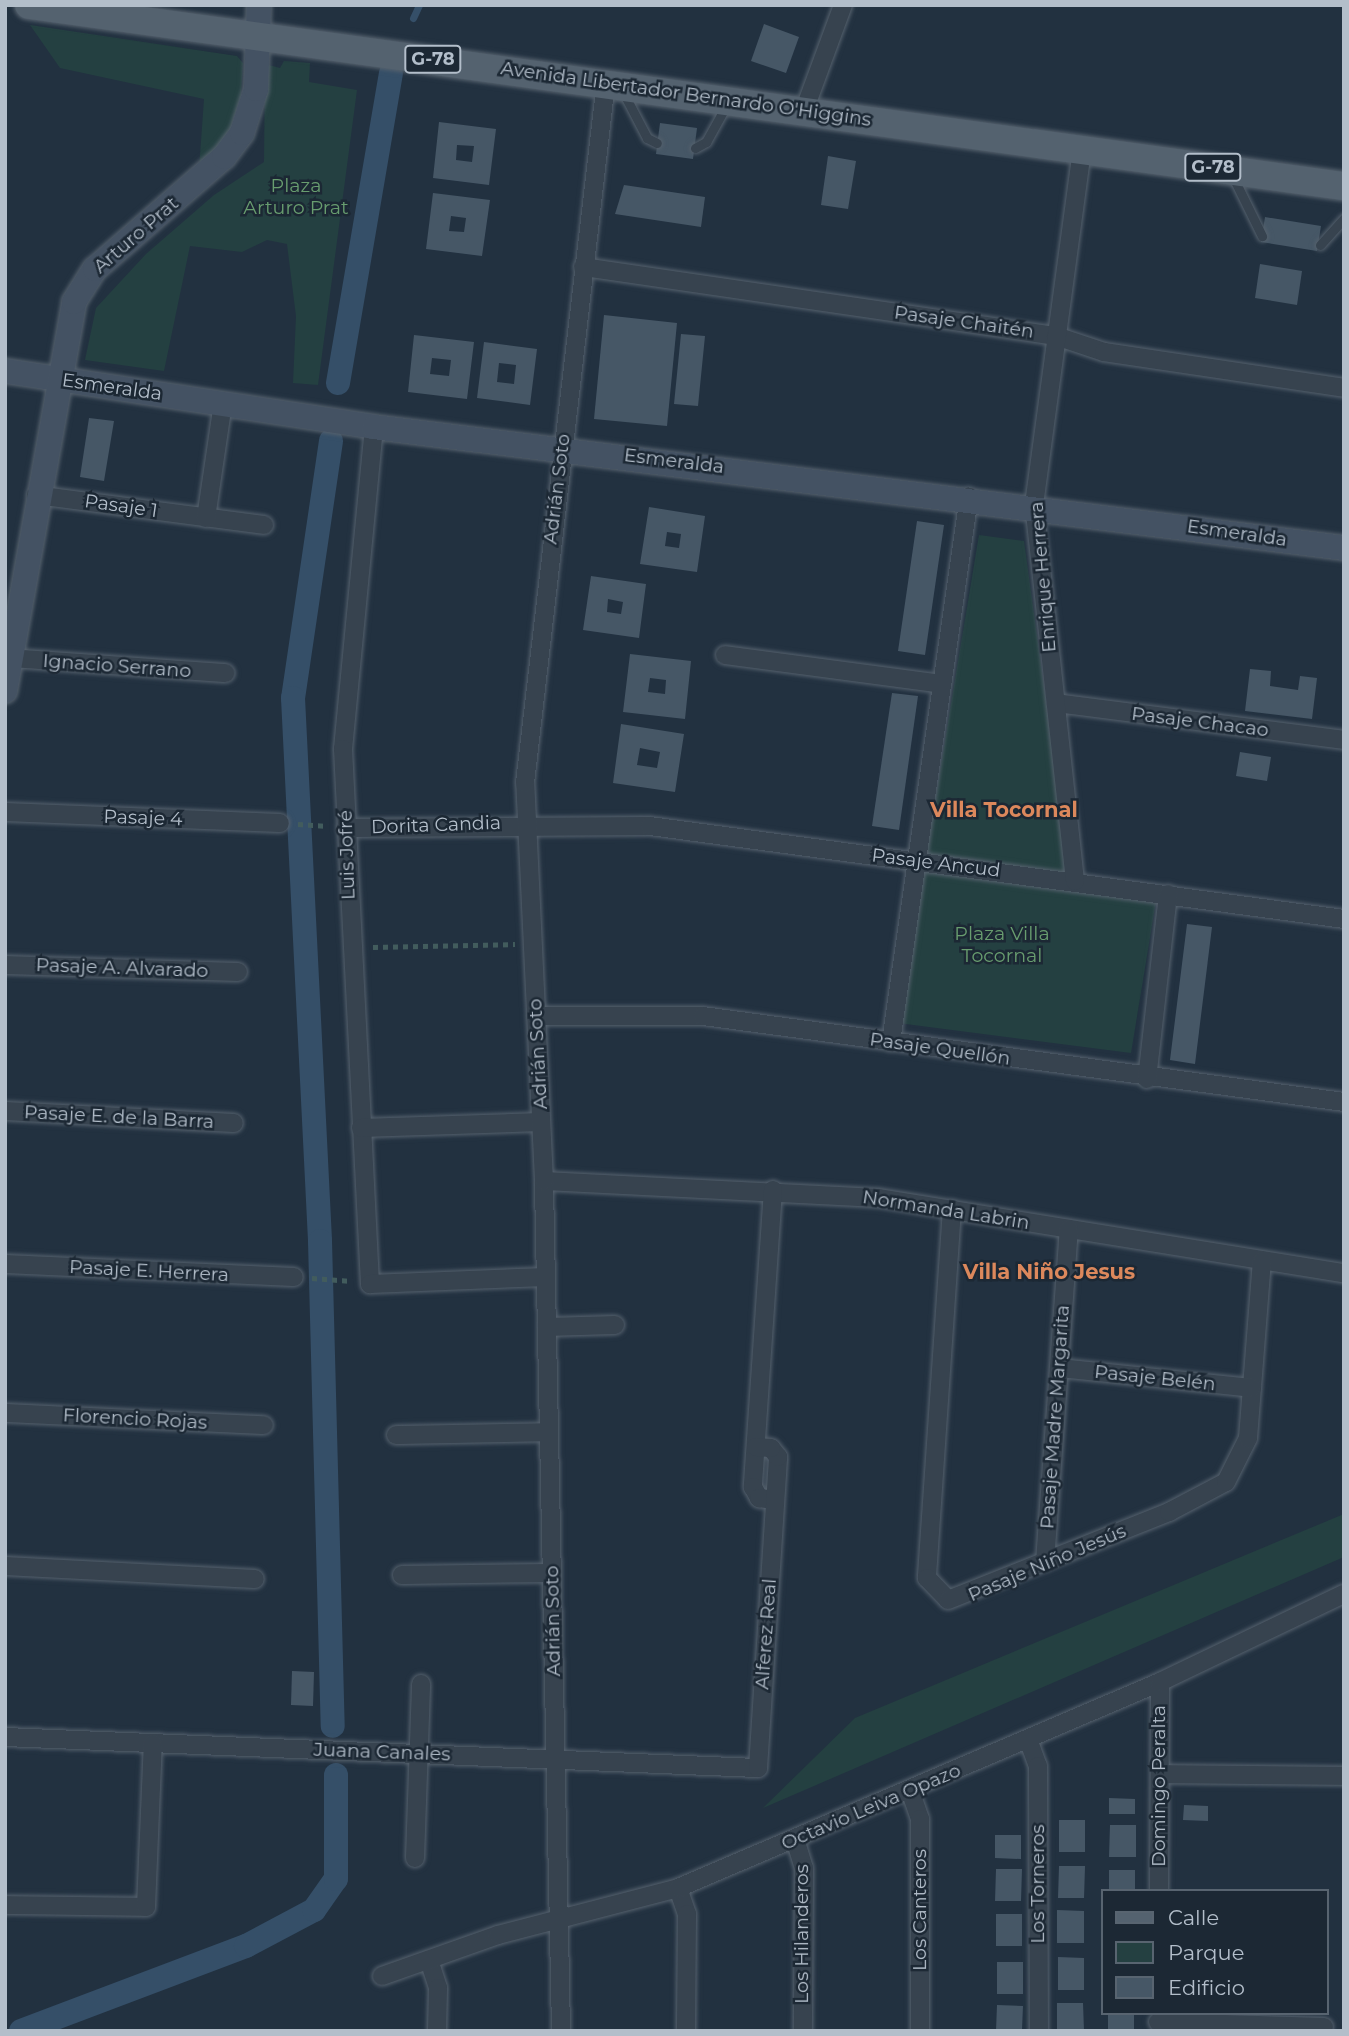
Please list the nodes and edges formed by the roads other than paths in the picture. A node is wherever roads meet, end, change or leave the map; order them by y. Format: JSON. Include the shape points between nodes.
{"nodes":[{"id":1,"x":29,"y":5,"type":"edge"},
{"id":2,"x":260,"y":5,"type":"edge"},
{"id":3,"x":843,"y":5,"type":"edge"},
{"id":4,"x":260,"y":36,"type":"junction"},
{"id":5,"x":613,"y":83,"type":"junction"},
{"id":6,"x":729,"y":100,"type":"junction"},
{"id":7,"x":804,"y":111,"type":"junction"},
{"id":8,"x":657,"y":144,"type":"dead end"},
{"id":9,"x":695,"y":148,"type":"dead end"},
{"id":10,"x":1082,"y":149,"type":"junction"},
{"id":11,"x":1229,"y":169,"type":"junction"},
{"id":12,"x":1344,"y":186,"type":"edge"},
{"id":13,"x":1344,"y":218,"type":"edge"},
{"id":14,"x":1262,"y":236,"type":"dead end"},
{"id":15,"x":1320,"y":245,"type":"dead end"},
{"id":16,"x":583,"y":267,"type":"junction"},
{"id":17,"x":1056,"y":336,"type":"junction"},
{"id":18,"x":5,"y":371,"type":"edge"},
{"id":19,"x":58,"y":379,"type":"junction"},
{"id":20,"x":1344,"y":388,"type":"edge"},
{"id":21,"x":223,"y":403,"type":"junction"},
{"id":22,"x":374,"y":427,"type":"junction"},
{"id":23,"x":562,"y":448,"type":"junction"},
{"id":24,"x":36,"y":495,"type":"junction"},
{"id":25,"x":969,"y":498,"type":"junction"},
{"id":26,"x":1034,"y":505,"type":"junction"},
{"id":27,"x":206,"y":518,"type":"junction"},
{"id":28,"x":264,"y":525,"type":"dead end"},
{"id":29,"x":1344,"y":548,"type":"edge"},
{"id":30,"x":725,"y":656,"type":"dead end"},
{"id":31,"x":10,"y":658,"type":"junction"},
{"id":32,"x":225,"y":673,"type":"dead end"},
{"id":33,"x":942,"y":684,"type":"junction"},
{"id":34,"x":5,"y":691,"type":"edge"},
{"id":35,"x":1056,"y":704,"type":"junction"},
{"id":36,"x":1344,"y":740,"type":"edge"},
{"id":37,"x":5,"y":812,"type":"edge"},
{"id":38,"x":287,"y":823,"type":"road end"},
{"id":39,"x":526,"y":823,"type":"junction"},
{"id":40,"x":346,"y":828,"type":"junction"},
{"id":41,"x":916,"y":862,"type":"junction"},
{"id":42,"x":1075,"y":881,"type":"junction"},
{"id":43,"x":1168,"y":894,"type":"junction"},
{"id":44,"x":1344,"y":919,"type":"edge"},
{"id":45,"x":5,"y":965,"type":"edge"},
{"id":46,"x":238,"y":972,"type":"dead end"},
{"id":47,"x":536,"y":1016,"type":"junction"},
{"id":48,"x":891,"y":1042,"type":"junction"},
{"id":49,"x":1147,"y":1079,"type":"junction"},
{"id":50,"x":1344,"y":1102,"type":"edge"},
{"id":51,"x":5,"y":1111,"type":"edge"},
{"id":52,"x":541,"y":1122,"type":"junction"},
{"id":53,"x":234,"y":1123,"type":"dead end"},
{"id":54,"x":361,"y":1128,"type":"junction"},
{"id":55,"x":544,"y":1181,"type":"junction"},
{"id":56,"x":773,"y":1190,"type":"junction"},
{"id":57,"x":953,"y":1209,"type":"junction"},
{"id":58,"x":1069,"y":1229,"type":"junction"},
{"id":59,"x":1262,"y":1261,"type":"junction"},
{"id":60,"x":5,"y":1264,"type":"edge"},
{"id":61,"x":1344,"y":1273,"type":"edge"},
{"id":62,"x":546,"y":1277,"type":"junction"},
{"id":63,"x":302,"y":1278,"type":"road end"},
{"id":64,"x":615,"y":1325,"type":"dead end"},
{"id":65,"x":547,"y":1327,"type":"junction"},
{"id":66,"x":1059,"y":1368,"type":"junction"},
{"id":67,"x":1252,"y":1388,"type":"junction"},
{"id":68,"x":5,"y":1413,"type":"edge"},
{"id":69,"x":264,"y":1424,"type":"dead end"},
{"id":70,"x":549,"y":1433,"type":"junction"},
{"id":71,"x":396,"y":1435,"type":"dead end"},
{"id":72,"x":1045,"y":1562,"type":"junction"},
{"id":73,"x":5,"y":1566,"type":"edge"},
{"id":74,"x":552,"y":1573,"type":"junction"},
{"id":75,"x":402,"y":1575,"type":"dead end"},
{"id":76,"x":255,"y":1578,"type":"dead end"},
{"id":77,"x":1344,"y":1594,"type":"edge"},
{"id":78,"x":1160,"y":1682,"type":"junction"},
{"id":79,"x":421,"y":1684,"type":"dead end"},
{"id":80,"x":5,"y":1737,"type":"edge"},
{"id":81,"x":1028,"y":1739,"type":"junction"},
{"id":82,"x":153,"y":1743,"type":"junction"},
{"id":83,"x":419,"y":1754,"type":"junction"},
{"id":84,"x":556,"y":1759,"type":"junction"},
{"id":85,"x":758,"y":1768,"type":"joint"},
{"id":86,"x":1160,"y":1774,"type":"junction"},
{"id":87,"x":1344,"y":1776,"type":"edge"},
{"id":88,"x":910,"y":1790,"type":"junction"},
{"id":89,"x":794,"y":1839,"type":"junction"},
{"id":90,"x":415,"y":1858,"type":"dead end"},
{"id":91,"x":678,"y":1888,"type":"junction"},
{"id":92,"x":1159,"y":1889,"type":"edge"},
{"id":93,"x":5,"y":1905,"type":"edge"},
{"id":94,"x":559,"y":1920,"type":"junction"},
{"id":95,"x":429,"y":1960,"type":"junction"},
{"id":96,"x":382,"y":1976,"type":"dead end"},
{"id":97,"x":1158,"y":2022,"type":"edge"},
{"id":98,"x":1324,"y":2027,"type":"dead end"},
{"id":99,"x":437,"y":2031,"type":"edge"},
{"id":100,"x":561,"y":2031,"type":"edge"},
{"id":101,"x":687,"y":2031,"type":"edge"},
{"id":102,"x":803,"y":2031,"type":"edge"},
{"id":103,"x":920,"y":2031,"type":"edge"},
{"id":104,"x":1039,"y":2031,"type":"edge"}],
"edges":[{"from":1,"to":4,"type":"main road","name":"Avenida Libertador Bernardo O'Higgins","number":"G-78"},
{"from":2,"to":4,"type":"main road","name":"Arturo Prat"},
{"from":3,"to":7,"type":"street"},
{"from":4,"to":5,"type":"main road","name":"Avenida Libertador Bernardo O'Higgins","number":"G-78"},
{"from":4,"to":19,"type":"main road","name":"Arturo Prat","via":[[256,89],[242,133],[224,158],[86,279],[74,302]]},
{"from":5,"to":6,"type":"main road","name":"Avenida Libertador Bernardo O'Higgins","number":"G-78"},
{"from":5,"to":8,"type":"lane","via":[[647,138]]},
{"from":5,"to":16,"type":"street","name":"Adrián Soto"},
{"from":6,"to":7,"type":"main road","name":"Avenida Libertador Bernardo O'Higgins","number":"G-78"},
{"from":6,"to":9,"type":"lane","via":[[706,142]]},
{"from":7,"to":10,"type":"main road","name":"Avenida Libertador Bernardo O'Higgins","number":"G-78"},
{"from":10,"to":11,"type":"main road","name":"Avenida Libertador Bernardo O'Higgins","number":"G-78"},
{"from":10,"to":17,"type":"street","name":"Enrique Herrera"},
{"from":11,"to":12,"type":"main road","name":"Avenida Libertador Bernardo O'Higgins","number":"G-78"},
{"from":11,"to":14,"type":"lane"},
{"from":13,"to":15,"type":"lane"},
{"from":16,"to":17,"type":"street","name":"Pasaje Chaitén"},
{"from":16,"to":23,"type":"street","name":"Adrián Soto"},
{"from":17,"to":20,"type":"street","name":"Pasaje Chaitén","via":[[1104,352]]},
{"from":17,"to":26,"type":"street","name":"Enrique Herrera"},
{"from":18,"to":19,"type":"main road","name":"Esmeralda"},
{"from":19,"to":21,"type":"main road","name":"Esmeralda"},
{"from":19,"to":24,"type":"main road","name":"Arturo Prat"},
{"from":21,"to":22,"type":"main road","name":"Esmeralda"},
{"from":21,"to":27,"type":"street"},
{"from":22,"to":23,"type":"main road","name":"Esmeralda"},
{"from":22,"to":40,"type":"street","name":"Luis Jofré","via":[[346,687]]},
{"from":23,"to":25,"type":"main road","name":"Esmeralda"},
{"from":23,"to":39,"type":"street","name":"Adrián Soto","via":[[528,729]]},
{"from":24,"to":27,"type":"street","name":"Pasaje 1"},
{"from":24,"to":31,"type":"main road","name":"Arturo Prat"},
{"from":25,"to":26,"type":"main road","name":"Esmeralda"},
{"from":25,"to":33,"type":"street"},
{"from":26,"to":29,"type":"main road","name":"Esmeralda"},
{"from":26,"to":35,"type":"street","name":"Enrique Herrera"},
{"from":27,"to":28,"type":"street","name":"Pasaje 1"},
{"from":30,"to":33,"type":"street"},
{"from":31,"to":32,"type":"street","name":"Ignacio Serrano"},
{"from":31,"to":34,"type":"main road","name":"Arturo Prat"},
{"from":33,"to":41,"type":"street"},
{"from":35,"to":36,"type":"street","name":"Pasaje Chacao"},
{"from":35,"to":42,"type":"street","name":"Enrique Herrera"},
{"from":37,"to":38,"type":"street","name":"Pasaje 4"},
{"from":39,"to":40,"type":"street","name":"Dorita Candia"},
{"from":39,"to":41,"type":"street","name":"Pasaje Ancud","via":[[650,826]]},
{"from":39,"to":47,"type":"street","name":"Adrián Soto"},
{"from":40,"to":54,"type":"street","name":"Luis Jofré"},
{"from":41,"to":42,"type":"street","name":"Pasaje Ancud"},
{"from":41,"to":48,"type":"street"},
{"from":42,"to":43,"type":"street","name":"Pasaje Ancud"},
{"from":43,"to":44,"type":"street","name":"Pasaje Ancud"},
{"from":43,"to":49,"type":"street"},
{"from":45,"to":46,"type":"street","name":"Pasaje A. Alvarado"},
{"from":47,"to":48,"type":"street","name":"Pasaje Quellón","via":[[704,1016]]},
{"from":47,"to":52,"type":"street","name":"Adrián Soto"},
{"from":48,"to":49,"type":"street","name":"Pasaje Quellón"},
{"from":49,"to":50,"type":"street","name":"Pasaje Quellón"},
{"from":51,"to":53,"type":"street","name":"Pasaje E. de la Barra"},
{"from":52,"to":54,"type":"street"},
{"from":52,"to":55,"type":"street","name":"Adrián Soto"},
{"from":54,"to":62,"type":"street","name":"Luis Jofré","via":[[370,1284]]},
{"from":55,"to":56,"type":"street","name":"Normanda Labrin"},
{"from":55,"to":62,"type":"street","name":"Adrián Soto"},
{"from":56,"to":57,"type":"street","name":"Normanda Labrin"},
{"from":56,"to":85,"type":"street","name":"Alferez Real","via":[[756,1447],[777,1453]]},
{"from":57,"to":58,"type":"street","name":"Normanda Labrin"},
{"from":57,"to":72,"type":"street","name":"Pasaje Niño Jesús","via":[[927,1578],[935,1593],[955,1601]]},
{"from":58,"to":59,"type":"street","name":"Normanda Labrin"},
{"from":58,"to":66,"type":"street","name":"Pasaje Madre Margarita"},
{"from":59,"to":61,"type":"street","name":"Normanda Labrin"},
{"from":59,"to":67,"type":"street","name":"Pasaje Niño Jesús"},
{"from":60,"to":63,"type":"street","name":"Pasaje E. Herrera"},
{"from":62,"to":65,"type":"street","name":"Adrián Soto"},
{"from":64,"to":65,"type":"street"},
{"from":65,"to":70,"type":"street","name":"Adrián Soto"},
{"from":66,"to":67,"type":"street","name":"Pasaje Belén"},
{"from":66,"to":72,"type":"street","name":"Pasaje Madre Margarita"},
{"from":67,"to":72,"type":"street","name":"Pasaje Niño Jesús","via":[[1246,1450],[1226,1482]]},
{"from":68,"to":69,"type":"street","name":"Florencio Rojas"},
{"from":70,"to":71,"type":"street"},
{"from":70,"to":74,"type":"street","name":"Adrián Soto"},
{"from":73,"to":76,"type":"street"},
{"from":74,"to":75,"type":"street"},
{"from":74,"to":84,"type":"street","name":"Adrián Soto"},
{"from":77,"to":78,"type":"street","name":"Octavio Leiva Opazo"},
{"from":78,"to":81,"type":"street","name":"Octavio Leiva Opazo"},
{"from":78,"to":86,"type":"street","name":"Domingo Peralta"},
{"from":79,"to":83,"type":"street"},
{"from":80,"to":82,"type":"street","name":"Juana Canales"},
{"from":81,"to":88,"type":"street","name":"Octavio Leiva Opazo"},
{"from":81,"to":104,"type":"street","name":"Los Torneros","via":[[1038,1766]]},
{"from":82,"to":83,"type":"street","name":"Juana Canales"},
{"from":82,"to":93,"type":"street","via":[[146,1907]]},
{"from":83,"to":84,"type":"street","name":"Juana Canales"},
{"from":83,"to":90,"type":"street"},
{"from":84,"to":85,"type":"street","name":"Juana Canales"},
{"from":84,"to":94,"type":"street","name":"Adrián Soto"},
{"from":86,"to":87,"type":"street"},
{"from":86,"to":92,"type":"street","name":"Domingo Peralta"},
{"from":88,"to":89,"type":"street","name":"Octavio Leiva Opazo"},
{"from":88,"to":103,"type":"street","name":"Los Canteros","via":[[920,1819]]},
{"from":89,"to":91,"type":"street","name":"Octavio Leiva Opazo"},
{"from":89,"to":102,"type":"street","name":"Los Hilanderos","via":[[804,1868]]},
{"from":91,"to":94,"type":"street","name":"Octavio Leiva Opazo"},
{"from":91,"to":101,"type":"street","via":[[687,1914]]},
{"from":94,"to":95,"type":"street","name":"Octavio Leiva Opazo"},
{"from":94,"to":100,"type":"street","name":"Adrián Soto"},
{"from":95,"to":96,"type":"street","name":"Octavio Leiva Opazo"},
{"from":95,"to":99,"type":"street","via":[[438,1988]]},
{"from":97,"to":98,"type":"street"}]}
